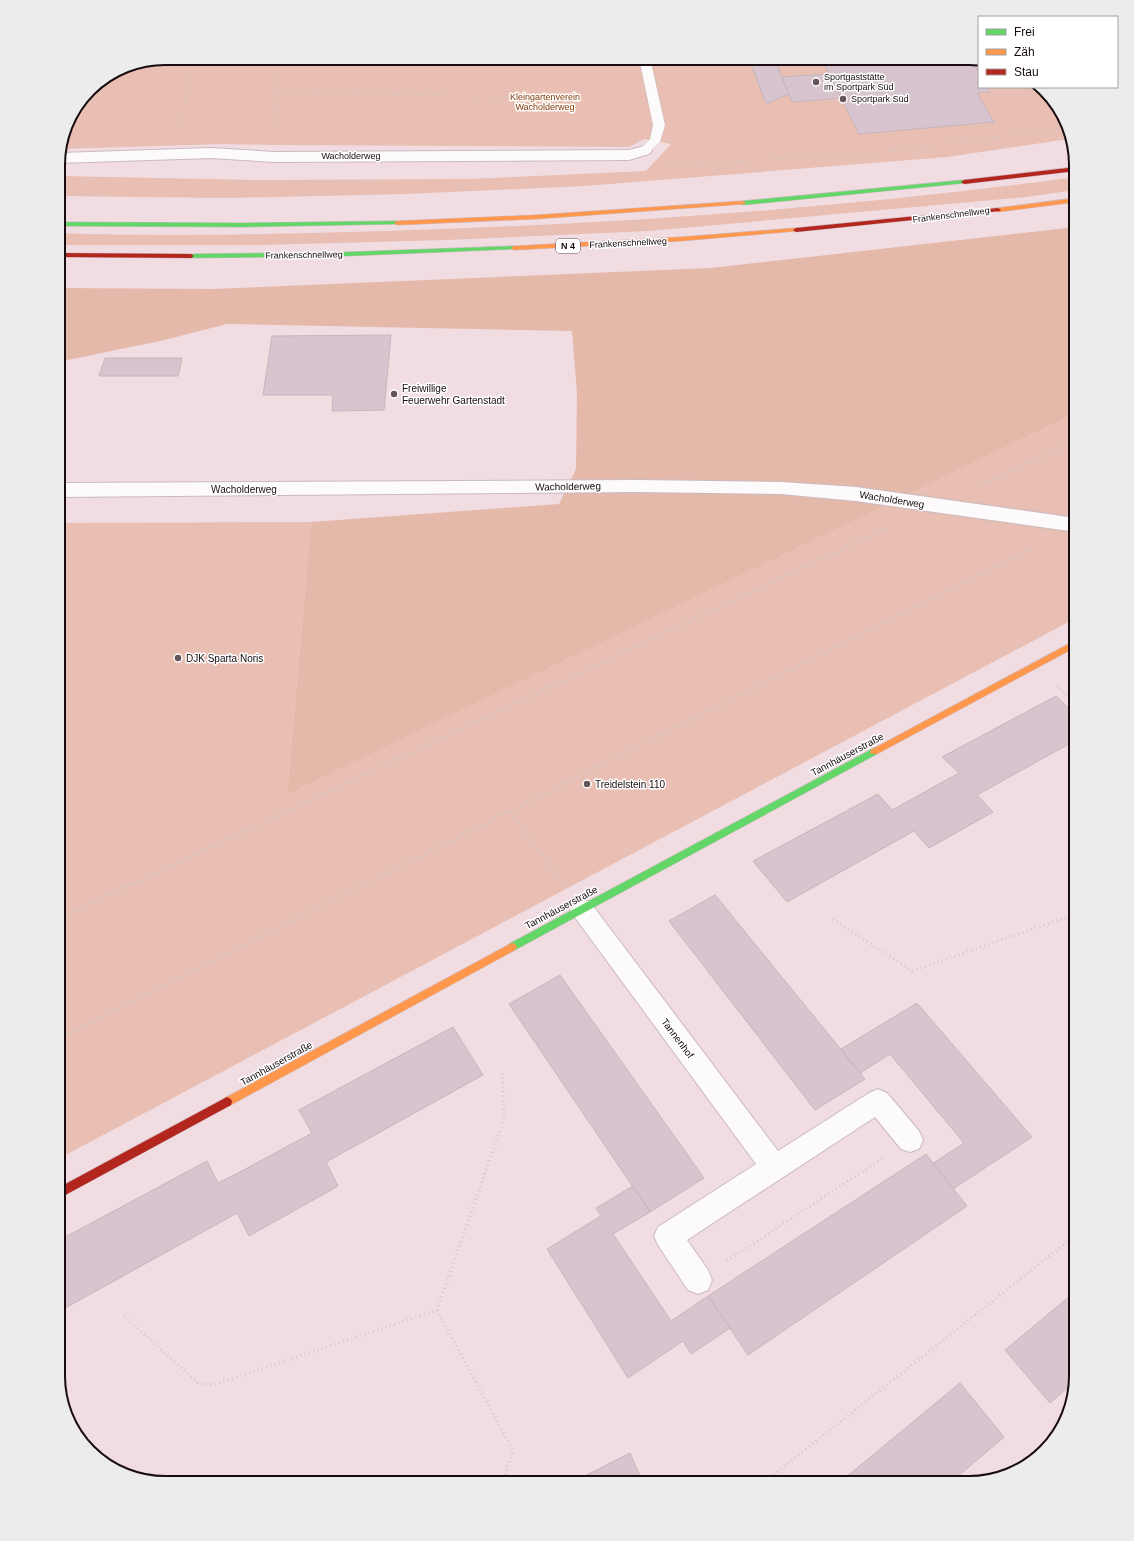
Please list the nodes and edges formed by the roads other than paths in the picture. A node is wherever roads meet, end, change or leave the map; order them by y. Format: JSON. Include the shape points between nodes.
{"nodes":[{"id":1,"x":646,"y":65,"type":"edge"},
{"id":2,"x":644,"y":151,"type":"joint"},
{"id":3,"x":65,"y":158,"type":"edge"},
{"id":4,"x":1069,"y":170,"type":"edge"},
{"id":5,"x":1069,"y":201,"type":"edge"},
{"id":6,"x":65,"y":224,"type":"edge"},
{"id":7,"x":65,"y":255,"type":"edge"},
{"id":8,"x":65,"y":490,"type":"edge"},
{"id":9,"x":1069,"y":524,"type":"edge"},
{"id":10,"x":1069,"y":647,"type":"edge"},
{"id":11,"x":582,"y":909,"type":"junction"},
{"id":12,"x":910,"y":1140,"type":"road end"},
{"id":13,"x":775,"y":1168,"type":"junction"},
{"id":14,"x":65,"y":1190,"type":"edge"},
{"id":15,"x":698,"y":1280,"type":"road end"}],
"edges":[{"from":1,"to":2,"type":"lane","via":[[659,125],[656,140]]},
{"from":2,"to":3,"type":"street","name":"Wacholderweg","via":[[629,155],[274,157],[211,153]]},
{"from":4,"to":6,"type":"main road","via":[[837,196],[597,213],[357,224]]},
{"from":5,"to":7,"type":"main road","name":"Frankenschnellweg","number":"N 4","via":[[910,220],[591,245],[306,256]]},
{"from":8,"to":9,"type":"street","name":"Wacholderweg","via":[[638,486],[781,488],[856,494]]},
{"from":10,"to":11,"type":"main road","name":"Tannhäuserstraße"},
{"from":11,"to":13,"type":"street","name":"Tannenhof"},
{"from":11,"to":14,"type":"main road","name":"Tannhäuserstraße"},
{"from":12,"to":13,"type":"street","via":[[878,1101]]},
{"from":13,"to":15,"type":"street","via":[[668,1236]]}]}
